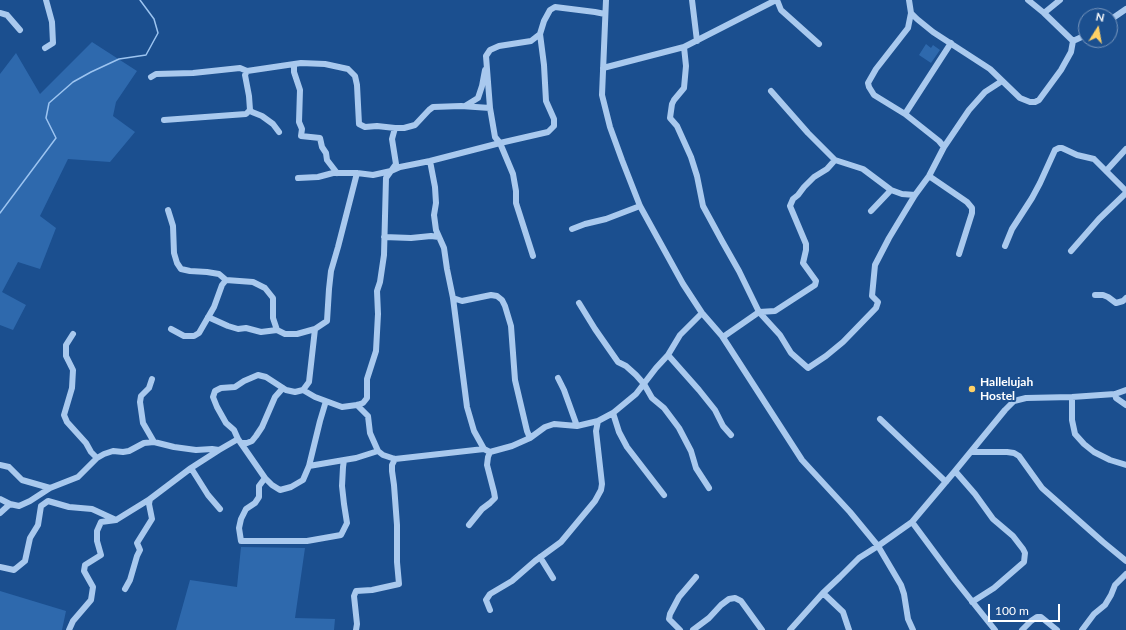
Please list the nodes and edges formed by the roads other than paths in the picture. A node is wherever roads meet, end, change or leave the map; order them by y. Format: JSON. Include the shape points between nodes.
{"nodes":[{"id":1,"x":46,"y":0,"type":"edge"},
{"id":2,"x":606,"y":0,"type":"edge"},
{"id":3,"x":692,"y":0,"type":"edge"},
{"id":4,"x":777,"y":0,"type":"edge"},
{"id":5,"x":909,"y":0,"type":"edge"},
{"id":6,"x":1028,"y":0,"type":"edge"},
{"id":7,"x":1060,"y":0,"type":"edge"},
{"id":8,"x":0,"y":13,"type":"edge"},
{"id":9,"x":911,"y":13,"type":"junction"},
{"id":10,"x":1044,"y":13,"type":"junction"},
{"id":11,"x":605,"y":14,"type":"junction"},
{"id":12,"x":20,"y":30,"type":"dead end"},
{"id":13,"x":540,"y":34,"type":"junction"},
{"id":14,"x":1078,"y":39,"type":"edge"},
{"id":15,"x":697,"y":41,"type":"junction"},
{"id":16,"x":1073,"y":41,"type":"junction"},
{"id":17,"x":951,"y":43,"type":"junction"},
{"id":18,"x":819,"y":44,"type":"dead end"},
{"id":19,"x":684,"y":47,"type":"junction"},
{"id":20,"x":45,"y":48,"type":"dead end"},
{"id":21,"x":294,"y":64,"type":"junction"},
{"id":22,"x":486,"y":64,"type":"junction"},
{"id":23,"x":603,"y":68,"type":"junction"},
{"id":24,"x":247,"y":71,"type":"junction"},
{"id":25,"x":151,"y":77,"type":"dead end"},
{"id":26,"x":1002,"y":81,"type":"junction"},
{"id":27,"x":771,"y":91,"type":"dead end"},
{"id":28,"x":464,"y":106,"type":"junction"},
{"id":29,"x":490,"y":108,"type":"junction"},
{"id":30,"x":250,"y":110,"type":"junction"},
{"id":31,"x":905,"y":114,"type":"junction"},
{"id":32,"x":164,"y":120,"type":"dead end"},
{"id":33,"x":395,"y":128,"type":"junction"},
{"id":34,"x":279,"y":132,"type":"dead end"},
{"id":35,"x":500,"y":144,"type":"junction"},
{"id":36,"x":944,"y":147,"type":"junction"},
{"id":37,"x":1126,"y":149,"type":"edge"},
{"id":38,"x":835,"y":160,"type":"junction"},
{"id":39,"x":430,"y":161,"type":"junction"},
{"id":40,"x":391,"y":171,"type":"junction"},
{"id":41,"x":1106,"y":171,"type":"junction"},
{"id":42,"x":338,"y":173,"type":"junction"},
{"id":43,"x":357,"y":173,"type":"junction"},
{"id":44,"x":929,"y":176,"type":"junction"},
{"id":45,"x":298,"y":178,"type":"dead end"},
{"id":46,"x":891,"y":190,"type":"junction"},
{"id":47,"x":1126,"y":192,"type":"edge"},
{"id":48,"x":915,"y":195,"type":"junction"},
{"id":49,"x":640,"y":206,"type":"junction"},
{"id":50,"x":168,"y":210,"type":"dead end"},
{"id":51,"x":871,"y":211,"type":"dead end"},
{"id":52,"x":572,"y":229,"type":"dead end"},
{"id":53,"x":384,"y":237,"type":"junction"},
{"id":54,"x":439,"y":237,"type":"junction"},
{"id":55,"x":1005,"y":246,"type":"dead end"},
{"id":56,"x":1071,"y":251,"type":"dead end"},
{"id":57,"x":959,"y":254,"type":"dead end"},
{"id":58,"x":533,"y":256,"type":"dead end"},
{"id":59,"x":226,"y":280,"type":"junction"},
{"id":60,"x":1095,"y":295,"type":"dead end"},
{"id":61,"x":453,"y":298,"type":"junction"},
{"id":62,"x":1126,"y":298,"type":"edge"},
{"id":63,"x":579,"y":303,"type":"dead end"},
{"id":64,"x":702,"y":312,"type":"junction"},
{"id":65,"x":760,"y":312,"type":"junction"},
{"id":66,"x":208,"y":317,"type":"junction"},
{"id":67,"x":171,"y":329,"type":"dead end"},
{"id":68,"x":315,"y":329,"type":"junction"},
{"id":69,"x":277,"y":330,"type":"junction"},
{"id":70,"x":73,"y":334,"type":"dead end"},
{"id":71,"x":723,"y":337,"type":"junction"},
{"id":72,"x":668,"y":355,"type":"junction"},
{"id":73,"x":558,"y":378,"type":"dead end"},
{"id":74,"x":152,"y":379,"type":"dead end"},
{"id":75,"x":644,"y":384,"type":"junction"},
{"id":76,"x":283,"y":388,"type":"junction"},
{"id":77,"x":303,"y":390,"type":"junction"},
{"id":78,"x":1126,"y":390,"type":"edge"},
{"id":79,"x":1115,"y":394,"type":"junction"},
{"id":80,"x":1072,"y":397,"type":"junction"},
{"id":81,"x":326,"y":401,"type":"junction"},
{"id":82,"x":356,"y":405,"type":"junction"},
{"id":83,"x":1126,"y":405,"type":"edge"},
{"id":84,"x":613,"y":413,"type":"junction"},
{"id":85,"x":880,"y":419,"type":"dead end"},
{"id":86,"x":598,"y":421,"type":"junction"},
{"id":87,"x":577,"y":426,"type":"junction"},
{"id":88,"x":731,"y":435,"type":"dead end"},
{"id":89,"x":530,"y":438,"type":"junction"},
{"id":90,"x":240,"y":441,"type":"junction"},
{"id":91,"x":154,"y":442,"type":"junction"},
{"id":92,"x":219,"y":450,"type":"junction"},
{"id":93,"x":378,"y":451,"type":"junction"},
{"id":94,"x":487,"y":451,"type":"junction"},
{"id":95,"x":971,"y":452,"type":"junction"},
{"id":96,"x":97,"y":458,"type":"junction"},
{"id":97,"x":395,"y":459,"type":"junction"},
{"id":98,"x":344,"y":460,"type":"junction"},
{"id":99,"x":0,"y":465,"type":"edge"},
{"id":100,"x":1126,"y":465,"type":"edge"},
{"id":101,"x":309,"y":466,"type":"junction"},
{"id":102,"x":190,"y":468,"type":"junction"},
{"id":103,"x":955,"y":471,"type":"junction"},
{"id":104,"x":265,"y":478,"type":"junction"},
{"id":105,"x":946,"y":482,"type":"junction"},
{"id":106,"x":50,"y":488,"type":"junction"},
{"id":107,"x":709,"y":488,"type":"dead end"},
{"id":108,"x":664,"y":495,"type":"dead end"},
{"id":109,"x":0,"y":499,"type":"edge"},
{"id":110,"x":150,"y":499,"type":"junction"},
{"id":111,"x":10,"y":504,"type":"junction"},
{"id":112,"x":220,"y":509,"type":"dead end"},
{"id":113,"x":0,"y":513,"type":"edge"},
{"id":114,"x":116,"y":520,"type":"junction"},
{"id":115,"x":912,"y":522,"type":"junction"},
{"id":116,"x":469,"y":525,"type":"dead end"},
{"id":117,"x":878,"y":546,"type":"junction"},
{"id":118,"x":540,"y":557,"type":"junction"},
{"id":119,"x":1126,"y":561,"type":"edge"},
{"id":120,"x":0,"y":567,"type":"edge"},
{"id":121,"x":1126,"y":574,"type":"edge"},
{"id":122,"x":696,"y":577,"type":"dead end"},
{"id":123,"x":553,"y":578,"type":"dead end"},
{"id":124,"x":125,"y":589,"type":"dead end"},
{"id":125,"x":823,"y":593,"type":"junction"},
{"id":126,"x":972,"y":602,"type":"junction"},
{"id":127,"x":490,"y":610,"type":"dead end"},
{"id":128,"x":847,"y":628,"type":"edge"},
{"id":129,"x":69,"y":630,"type":"edge"},
{"id":130,"x":356,"y":630,"type":"edge"},
{"id":131,"x":680,"y":630,"type":"edge"},
{"id":132,"x":694,"y":630,"type":"edge"},
{"id":133,"x":762,"y":630,"type":"edge"},
{"id":134,"x":790,"y":630,"type":"edge"},
{"id":135,"x":913,"y":630,"type":"edge"},
{"id":136,"x":995,"y":630,"type":"edge"},
{"id":137,"x":1022,"y":630,"type":"edge"},
{"id":138,"x":1057,"y":630,"type":"edge"},
{"id":139,"x":1082,"y":630,"type":"edge"}],
"edges":[{"from":1,"to":20,"type":"street","via":[[52,22],[53,43]]},
{"from":2,"to":11,"type":"street"},
{"from":3,"to":15,"type":"street"},
{"from":4,"to":15,"type":"street"},
{"from":4,"to":18,"type":"street","via":[[781,10]]},
{"from":5,"to":9,"type":"street"},
{"from":6,"to":10,"type":"street"},
{"from":7,"to":10,"type":"street"},
{"from":8,"to":12,"type":"street","via":[[7,15]]},
{"from":9,"to":17,"type":"street"},
{"from":9,"to":31,"type":"street","via":[[908,28],[868,83],[874,95]]},
{"from":10,"to":16,"type":"street"},
{"from":11,"to":13,"type":"street","via":[[555,7],[550,10]]},
{"from":11,"to":23,"type":"street"},
{"from":13,"to":22,"type":"street","via":[[531,41],[490,50],[486,56]]},
{"from":13,"to":35,"type":"street","via":[[546,101],[554,119],[554,126],[548,132]]},
{"from":14,"to":16,"type":"street"},
{"from":15,"to":19,"type":"street"},
{"from":16,"to":26,"type":"street","via":[[1071,52],[1061,70],[1039,100],[1035,102],[1020,98]]},
{"from":17,"to":26,"type":"street","via":[[990,68]]},
{"from":17,"to":31,"type":"street"},
{"from":19,"to":23,"type":"street"},
{"from":19,"to":65,"type":"street","via":[[684,88],[672,104],[670,118],[677,126],[691,156],[703,206]]},
{"from":21,"to":24,"type":"street"},
{"from":21,"to":33,"type":"street","via":[[325,64],[348,69],[355,76],[357,85],[359,124],[365,127]]},
{"from":21,"to":42,"type":"street","via":[[300,90],[301,136],[320,138],[327,160]]},
{"from":22,"to":28,"type":"street","via":[[478,98]]},
{"from":22,"to":29,"type":"street"},
{"from":23,"to":49,"type":"street","via":[[602,96]]},
{"from":24,"to":25,"type":"street","via":[[240,68],[156,74]]},
{"from":24,"to":30,"type":"street","via":[[245,75]]},
{"from":26,"to":36,"type":"street","via":[[985,92],[969,110]]},
{"from":27,"to":38,"type":"street"},
{"from":28,"to":29,"type":"street"},
{"from":28,"to":33,"type":"street","via":[[433,107],[415,125]]},
{"from":29,"to":35,"type":"street","via":[[495,137]]},
{"from":30,"to":32,"type":"street","via":[[246,114]]},
{"from":30,"to":34,"type":"street","via":[[273,124]]},
{"from":31,"to":36,"type":"street"},
{"from":33,"to":40,"type":"street","via":[[392,139],[396,164]]},
{"from":35,"to":39,"type":"street"},
{"from":35,"to":58,"type":"street","via":[[513,174],[516,202]]},
{"from":36,"to":44,"type":"street"},
{"from":37,"to":41,"type":"street"},
{"from":38,"to":46,"type":"street","via":[[863,170]]},
{"from":38,"to":65,"type":"street","via":[[804,187],[790,206],[806,244],[803,263],[816,281],[815,286],[775,311]]},
{"from":39,"to":40,"type":"street"},
{"from":39,"to":54,"type":"street","via":[[435,187],[434,215]]},
{"from":40,"to":43,"type":"street","via":[[373,175]]},
{"from":40,"to":53,"type":"street","via":[[386,178]]},
{"from":41,"to":47,"type":"street"},
{"from":41,"to":55,"type":"street","via":[[1094,159],[1062,148],[1055,150]]},
{"from":42,"to":43,"type":"street"},
{"from":42,"to":45,"type":"street"},
{"from":43,"to":68,"type":"street","via":[[331,271],[327,321]]},
{"from":44,"to":48,"type":"street"},
{"from":44,"to":57,"type":"street","via":[[972,208]]},
{"from":46,"to":48,"type":"street"},
{"from":46,"to":51,"type":"street"},
{"from":47,"to":56,"type":"street"},
{"from":48,"to":65,"type":"street","via":[[875,265],[872,296],[878,302],[876,308],[826,356],[808,368],[791,353],[780,335]]},
{"from":49,"to":52,"type":"street"},
{"from":49,"to":64,"type":"street","via":[[683,284]]},
{"from":50,"to":59,"type":"street","via":[[173,226],[174,253],[181,269],[219,274]]},
{"from":53,"to":54,"type":"street"},
{"from":53,"to":82,"type":"street","via":[[384,255],[377,291],[376,351],[367,379],[367,398],[363,403]]},
{"from":54,"to":61,"type":"street","via":[[444,248]]},
{"from":59,"to":66,"type":"street"},
{"from":59,"to":69,"type":"street","via":[[253,282],[265,288],[273,298],[273,318]]},
{"from":60,"to":62,"type":"street","via":[[1103,295],[1116,302]]},
{"from":61,"to":89,"type":"street","via":[[462,301],[491,295],[502,300],[511,326],[515,380]]},
{"from":61,"to":94,"type":"street","via":[[467,407],[474,431]]},
{"from":63,"to":75,"type":"street","via":[[618,362],[626,366]]},
{"from":64,"to":71,"type":"street"},
{"from":64,"to":72,"type":"street","via":[[680,335]]},
{"from":65,"to":71,"type":"street"},
{"from":66,"to":67,"type":"street","via":[[199,333],[194,336],[184,336]]},
{"from":66,"to":69,"type":"street","via":[[238,329],[246,328],[261,332]]},
{"from":68,"to":69,"type":"street","via":[[297,334],[284,334]]},
{"from":68,"to":77,"type":"street","via":[[309,382]]},
{"from":70,"to":96,"type":"street","via":[[66,345],[66,356],[73,370],[72,388],[64,415]]},
{"from":71,"to":117,"type":"street","via":[[802,460]]},
{"from":72,"to":75,"type":"street"},
{"from":72,"to":88,"type":"street","via":[[715,410]]},
{"from":73,"to":87,"type":"street"},
{"from":74,"to":91,"type":"street","via":[[140,402],[144,423]]},
{"from":75,"to":84,"type":"street"},
{"from":75,"to":107,"type":"street","via":[[652,398],[664,408],[679,428],[691,451],[696,468]]},
{"from":76,"to":77,"type":"street","via":[[295,392]]},
{"from":76,"to":90,"type":"street","via":[[275,397],[262,427],[252,441]]},
{"from":76,"to":90,"type":"street","via":[[258,375],[235,387],[215,391],[213,397],[217,407]]},
{"from":77,"to":81,"type":"street"},
{"from":78,"to":79,"type":"street"},
{"from":79,"to":80,"type":"street"},
{"from":79,"to":83,"type":"street","via":[[1116,398]]},
{"from":80,"to":95,"type":"street","via":[[1014,400]]},
{"from":80,"to":100,"type":"street","via":[[1075,434],[1094,452]]},
{"from":81,"to":82,"type":"street","via":[[342,406]]},
{"from":81,"to":101,"type":"street"},
{"from":82,"to":93,"type":"street","via":[[368,416],[370,433]]},
{"from":84,"to":86,"type":"street"},
{"from":84,"to":108,"type":"street","via":[[627,447]]},
{"from":85,"to":105,"type":"street"},
{"from":86,"to":87,"type":"street"},
{"from":86,"to":118,"type":"street","via":[[596,431],[601,490],[568,535]]},
{"from":87,"to":89,"type":"street","via":[[545,426]]},
{"from":89,"to":94,"type":"street","via":[[512,446]]},
{"from":90,"to":92,"type":"street"},
{"from":90,"to":104,"type":"street"},
{"from":91,"to":92,"type":"street","via":[[196,450]]},
{"from":91,"to":96,"type":"street","via":[[144,443],[129,451],[113,451]]},
{"from":92,"to":102,"type":"street"},
{"from":93,"to":97,"type":"street"},
{"from":93,"to":98,"type":"street"},
{"from":94,"to":97,"type":"street"},
{"from":94,"to":116,"type":"street","via":[[487,465],[495,498]]},
{"from":95,"to":103,"type":"street"},
{"from":95,"to":119,"type":"street","via":[[1007,452],[1019,456],[1042,488]]},
{"from":96,"to":106,"type":"street","via":[[78,477]]},
{"from":97,"to":130,"type":"street","via":[[392,471],[399,584],[356,592]]},
{"from":98,"to":101,"type":"street"},
{"from":98,"to":104,"type":"street","via":[[342,486],[347,523],[341,535],[307,541],[241,541],[240,519],[246,508],[259,497],[259,486]]},
{"from":99,"to":106,"type":"street","via":[[8,467],[22,480]]},
{"from":101,"to":104,"type":"street","via":[[303,480],[291,487],[280,490]]},
{"from":102,"to":110,"type":"street"},
{"from":102,"to":112,"type":"street"},
{"from":103,"to":105,"type":"street"},
{"from":103,"to":126,"type":"street","via":[[993,519],[1013,536],[1025,553],[1024,562],[994,588]]},
{"from":105,"to":115,"type":"street"},
{"from":106,"to":111,"type":"street","via":[[19,506]]},
{"from":109,"to":111,"type":"street"},
{"from":110,"to":114,"type":"street"},
{"from":110,"to":124,"type":"street","via":[[152,520],[137,543],[140,550]]},
{"from":111,"to":113,"type":"street"},
{"from":114,"to":120,"type":"street","via":[[92,508],[69,507],[48,501],[41,506],[38,525],[30,538],[25,561],[14,570]]},
{"from":114,"to":129,"type":"street","via":[[101,522],[97,531],[101,554],[85,565],[84,571],[92,587],[91,600],[73,621]]},
{"from":115,"to":117,"type":"street"},
{"from":115,"to":126,"type":"street"},
{"from":117,"to":125,"type":"street","via":[[859,558]]},
{"from":117,"to":135,"type":"street","via":[[901,585]]},
{"from":118,"to":123,"type":"street"},
{"from":118,"to":127,"type":"street","via":[[512,581],[490,594],[486,600]]},
{"from":121,"to":139,"type":"street","via":[[1115,585],[1105,605],[1094,614]]},
{"from":122,"to":131,"type":"street","via":[[679,597],[670,614],[669,619]]},
{"from":125,"to":128,"type":"street","via":[[843,612]]},
{"from":125,"to":134,"type":"street"},
{"from":126,"to":136,"type":"street"},
{"from":132,"to":133,"type":"street","via":[[721,605],[735,598],[741,601]]},
{"from":137,"to":138,"type":"street","via":[[1037,617]]}]}
